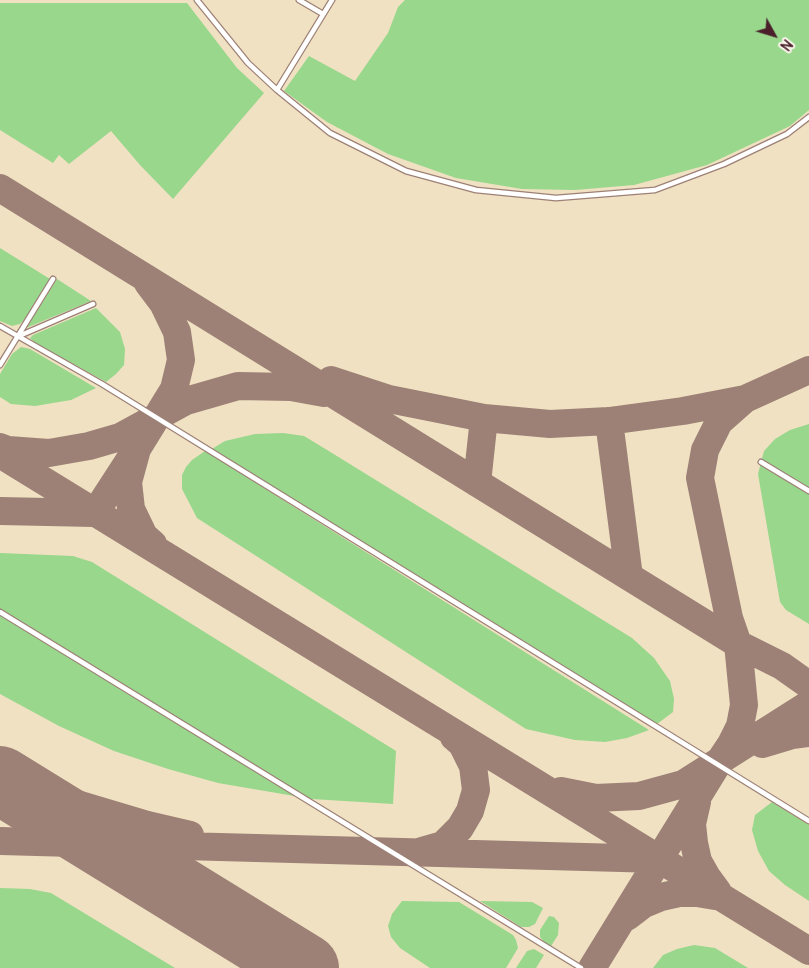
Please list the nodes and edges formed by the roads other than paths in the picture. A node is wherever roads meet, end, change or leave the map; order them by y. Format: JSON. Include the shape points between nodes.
{"nodes":[{"id":1,"x":197,"y":0,"type":"edge"},
{"id":2,"x":300,"y":0,"type":"edge"},
{"id":3,"x":332,"y":0,"type":"edge"},
{"id":4,"x":323,"y":14,"type":"junction"},
{"id":5,"x":277,"y":90,"type":"junction"},
{"id":6,"x":809,"y":118,"type":"edge"},
{"id":7,"x":53,"y":279,"type":"dead end"},
{"id":8,"x":93,"y":304,"type":"dead end"},
{"id":9,"x":0,"y":326,"type":"edge"},
{"id":10,"x":17,"y":336,"type":"junction"},
{"id":11,"x":0,"y":365,"type":"edge"},
{"id":12,"x":761,"y":462,"type":"dead end"},
{"id":13,"x":809,"y":491,"type":"edge"},
{"id":14,"x":0,"y":612,"type":"edge"},
{"id":15,"x":809,"y":822,"type":"edge"},
{"id":16,"x":580,"y":968,"type":"edge"}],
"edges":[{"from":1,"to":5,"type":"lane","via":[[248,64]]},
{"from":2,"to":4,"type":"lane"},
{"from":3,"to":4,"type":"lane"},
{"from":4,"to":5,"type":"lane"},
{"from":5,"to":6,"type":"lane","via":[[330,133],[406,171],[476,190],[556,198],[654,190],[724,164],[787,134]]},
{"from":7,"to":10,"type":"lane"},
{"from":8,"to":10,"type":"lane"},
{"from":9,"to":10,"type":"lane"},
{"from":10,"to":11,"type":"lane"},
{"from":10,"to":15,"type":"lane","via":[[117,394]]},
{"from":12,"to":13,"type":"lane"},
{"from":14,"to":16,"type":"lane"}]}
